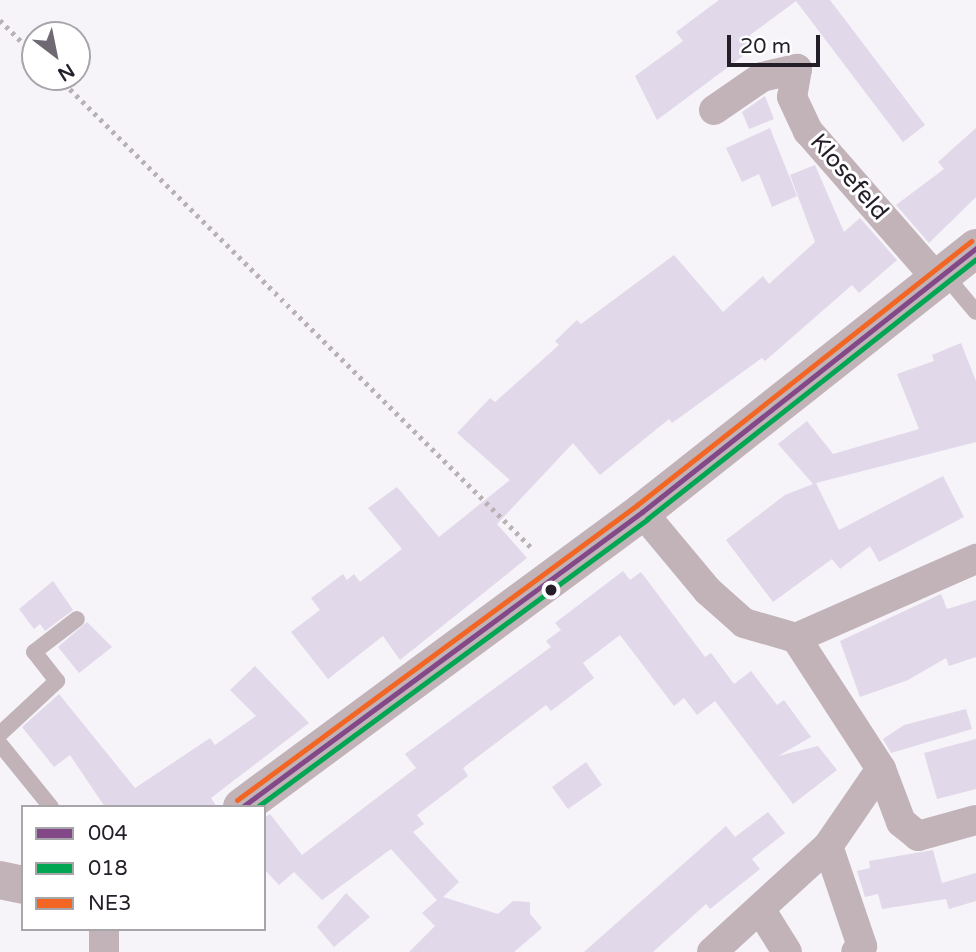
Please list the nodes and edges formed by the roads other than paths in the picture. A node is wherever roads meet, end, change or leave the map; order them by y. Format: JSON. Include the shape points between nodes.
{"nodes":[{"id":1,"x":714,"y":110,"type":"dead end"},
{"id":2,"x":976,"y":248,"type":"edge"},
{"id":3,"x":942,"y":278,"type":"junction"},
{"id":4,"x":976,"y":312,"type":"edge"},
{"id":5,"x":642,"y":512,"type":"junction"},
{"id":6,"x":976,"y":559,"type":"edge"},
{"id":7,"x":77,"y":619,"type":"dead end"},
{"id":8,"x":796,"y":638,"type":"junction"},
{"id":9,"x":0,"y":734,"type":"edge"},
{"id":10,"x":0,"y":744,"type":"edge"},
{"id":11,"x":881,"y":769,"type":"junction"},
{"id":12,"x":49,"y":805,"type":"edge"},
{"id":13,"x":245,"y":805,"type":"edge"},
{"id":14,"x":976,"y":820,"type":"edge"},
{"id":15,"x":828,"y":846,"type":"junction"},
{"id":16,"x":0,"y":880,"type":"edge"},
{"id":17,"x":21,"y":885,"type":"edge"},
{"id":18,"x":762,"y":912,"type":"junction"},
{"id":19,"x":104,"y":931,"type":"edge"},
{"id":20,"x":104,"y":952,"type":"edge"},
{"id":21,"x":712,"y":952,"type":"edge"},
{"id":22,"x":786,"y":952,"type":"edge"},
{"id":23,"x":856,"y":952,"type":"edge"}],
"edges":[{"from":1,"to":3,"type":"street","name":"Klosefeld","via":[[762,78],[797,69],[792,97],[808,131]]},
{"from":2,"to":3,"type":"street"},
{"from":3,"to":4,"type":"lane"},
{"from":3,"to":5,"type":"street"},
{"from":5,"to":8,"type":"street","via":[[708,591],[744,623]]},
{"from":5,"to":13,"type":"street"},
{"from":6,"to":8,"type":"street"},
{"from":7,"to":9,"type":"lane","via":[[34,652],[57,681]]},
{"from":8,"to":11,"type":"street"},
{"from":10,"to":12,"type":"lane"},
{"from":11,"to":14,"type":"street","via":[[901,822],[918,836]]},
{"from":11,"to":15,"type":"street"},
{"from":15,"to":18,"type":"street"},
{"from":15,"to":23,"type":"street","via":[[862,946]]},
{"from":16,"to":17,"type":"street"},
{"from":18,"to":21,"type":"street"},
{"from":18,"to":22,"type":"street"},
{"from":19,"to":20,"type":"street"}]}
